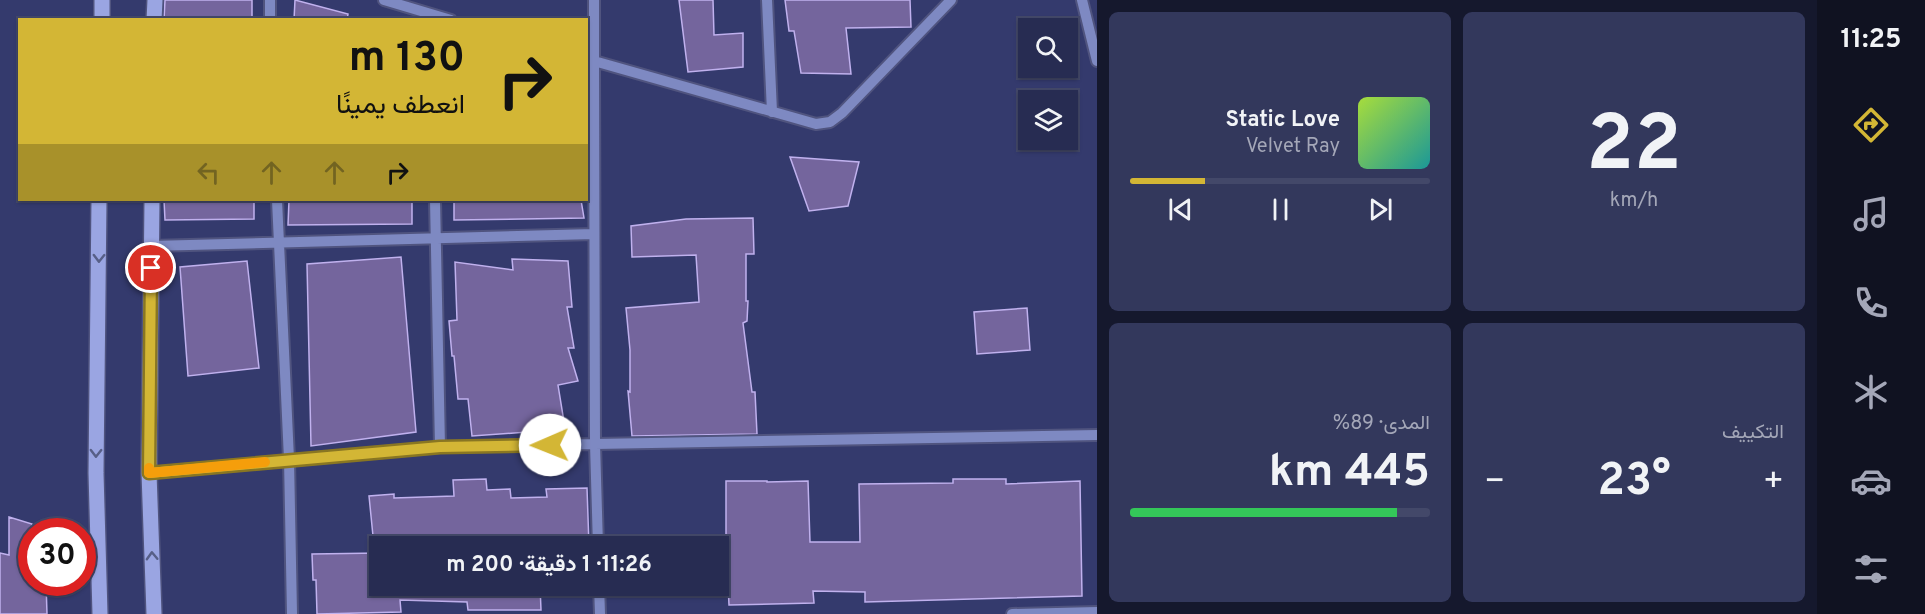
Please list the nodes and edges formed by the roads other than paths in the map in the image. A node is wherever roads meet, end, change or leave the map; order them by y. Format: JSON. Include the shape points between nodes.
{"nodes":[{"id":1,"x":102,"y":0,"type":"edge"},
{"id":2,"x":155,"y":0,"type":"edge"},
{"id":3,"x":270,"y":0,"type":"edge"},
{"id":4,"x":384,"y":0,"type":"edge"},
{"id":5,"x":594,"y":0,"type":"edge"},
{"id":6,"x":767,"y":0,"type":"edge"},
{"id":7,"x":951,"y":0,"type":"edge"},
{"id":8,"x":1082,"y":0,"type":"edge"},
{"id":9,"x":431,"y":17,"type":"edge"},
{"id":10,"x":102,"y":18,"type":"edge"},
{"id":11,"x":154,"y":18,"type":"edge"},
{"id":12,"x":270,"y":18,"type":"edge"},
{"id":13,"x":590,"y":60,"type":"edge"},
{"id":14,"x":1097,"y":61,"type":"edge"},
{"id":15,"x":772,"y":112,"type":"junction"},
{"id":16,"x":99,"y":201,"type":"edge"},
{"id":17,"x":152,"y":201,"type":"edge"},
{"id":18,"x":277,"y":201,"type":"edge"},
{"id":19,"x":435,"y":201,"type":"edge"},
{"id":20,"x":594,"y":234,"type":"junction"},
{"id":21,"x":436,"y":238,"type":"junction"},
{"id":22,"x":278,"y":242,"type":"junction"},
{"id":23,"x":151,"y":246,"type":"junction"},
{"id":24,"x":1097,"y":435,"type":"edge"},
{"id":25,"x":594,"y":444,"type":"junction"},
{"id":26,"x":440,"y":447,"type":"junction"},
{"id":27,"x":289,"y":459,"type":"junction"},
{"id":28,"x":149,"y":473,"type":"junction"},
{"id":29,"x":597,"y":536,"type":"edge"},
{"id":30,"x":599,"y":596,"type":"edge"},
{"id":31,"x":1097,"y":612,"type":"edge"},
{"id":32,"x":100,"y":614,"type":"edge"},
{"id":33,"x":154,"y":614,"type":"edge"},
{"id":34,"x":292,"y":614,"type":"edge"},
{"id":35,"x":600,"y":614,"type":"edge"},
{"id":36,"x":1012,"y":614,"type":"edge"}],
"edges":[{"from":1,"to":10,"type":"main road"},
{"from":2,"to":11,"type":"main road"},
{"from":3,"to":12,"type":"street"},
{"from":4,"to":9,"type":"street"},
{"from":5,"to":13,"type":"street"},
{"from":6,"to":15,"type":"street"},
{"from":7,"to":15,"type":"street","via":[[830,122],[816,124]]},
{"from":8,"to":14,"type":"street"},
{"from":13,"to":15,"type":"street"},
{"from":13,"to":20,"type":"street"},
{"from":16,"to":32,"type":"main road","one_way":true,"via":[[96,473]]},
{"from":17,"to":23,"type":"main road"},
{"from":18,"to":22,"type":"street"},
{"from":19,"to":21,"type":"street"},
{"from":20,"to":21,"type":"street"},
{"from":20,"to":25,"type":"street"},
{"from":21,"to":22,"type":"street"},
{"from":21,"to":26,"type":"street"},
{"from":22,"to":23,"type":"street"},
{"from":22,"to":27,"type":"street"},
{"from":23,"to":28,"type":"main road"},
{"from":24,"to":25,"type":"street"},
{"from":25,"to":26,"type":"street"},
{"from":25,"to":29,"type":"street"},
{"from":26,"to":27,"type":"street"},
{"from":27,"to":28,"type":"street"},
{"from":27,"to":34,"type":"street"},
{"from":33,"to":28,"type":"main road","one_way":true},
{"from":30,"to":35,"type":"street"},
{"from":31,"to":36,"type":"street"}]}
